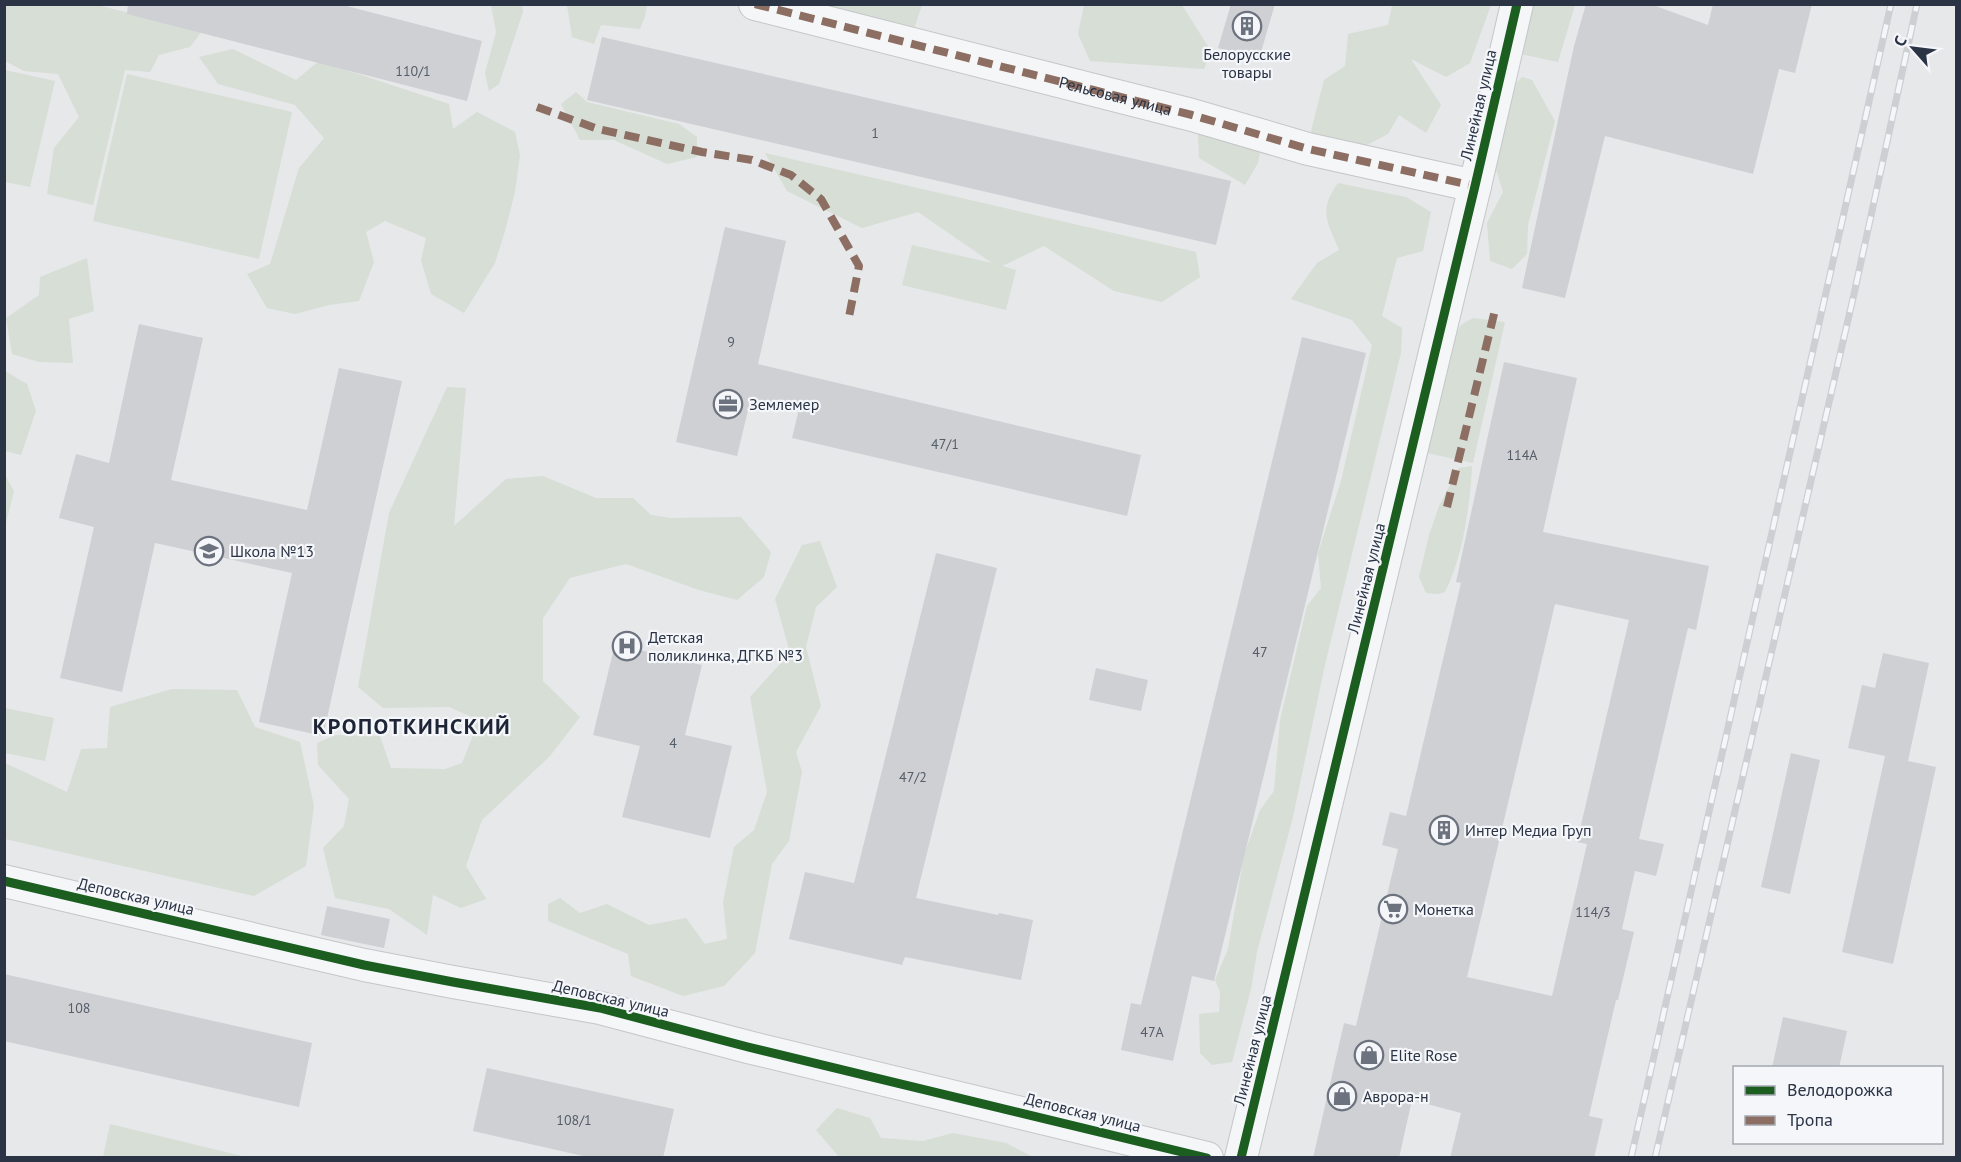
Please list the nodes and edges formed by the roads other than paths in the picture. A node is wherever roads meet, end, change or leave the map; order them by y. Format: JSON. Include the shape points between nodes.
{"nodes":[{"id":1,"x":755,"y":4,"type":"edge"},
{"id":2,"x":1517,"y":4,"type":"edge"},
{"id":3,"x":1475,"y":186,"type":"junction"},
{"id":4,"x":4,"y":881,"type":"edge"},
{"id":5,"x":1207,"y":1158,"type":"edge"},
{"id":6,"x":1241,"y":1158,"type":"edge"}],
"edges":[{"from":1,"to":3,"type":"street","name":"Рельсовая улица","via":[[1192,115],[1308,149]]},
{"from":2,"to":3,"type":"street","name":"Линейная улица"},
{"from":3,"to":6,"type":"street","name":"Линейная улица"},
{"from":4,"to":5,"type":"street","name":"Деповская улица","via":[[364,964],[600,1008]]}]}
